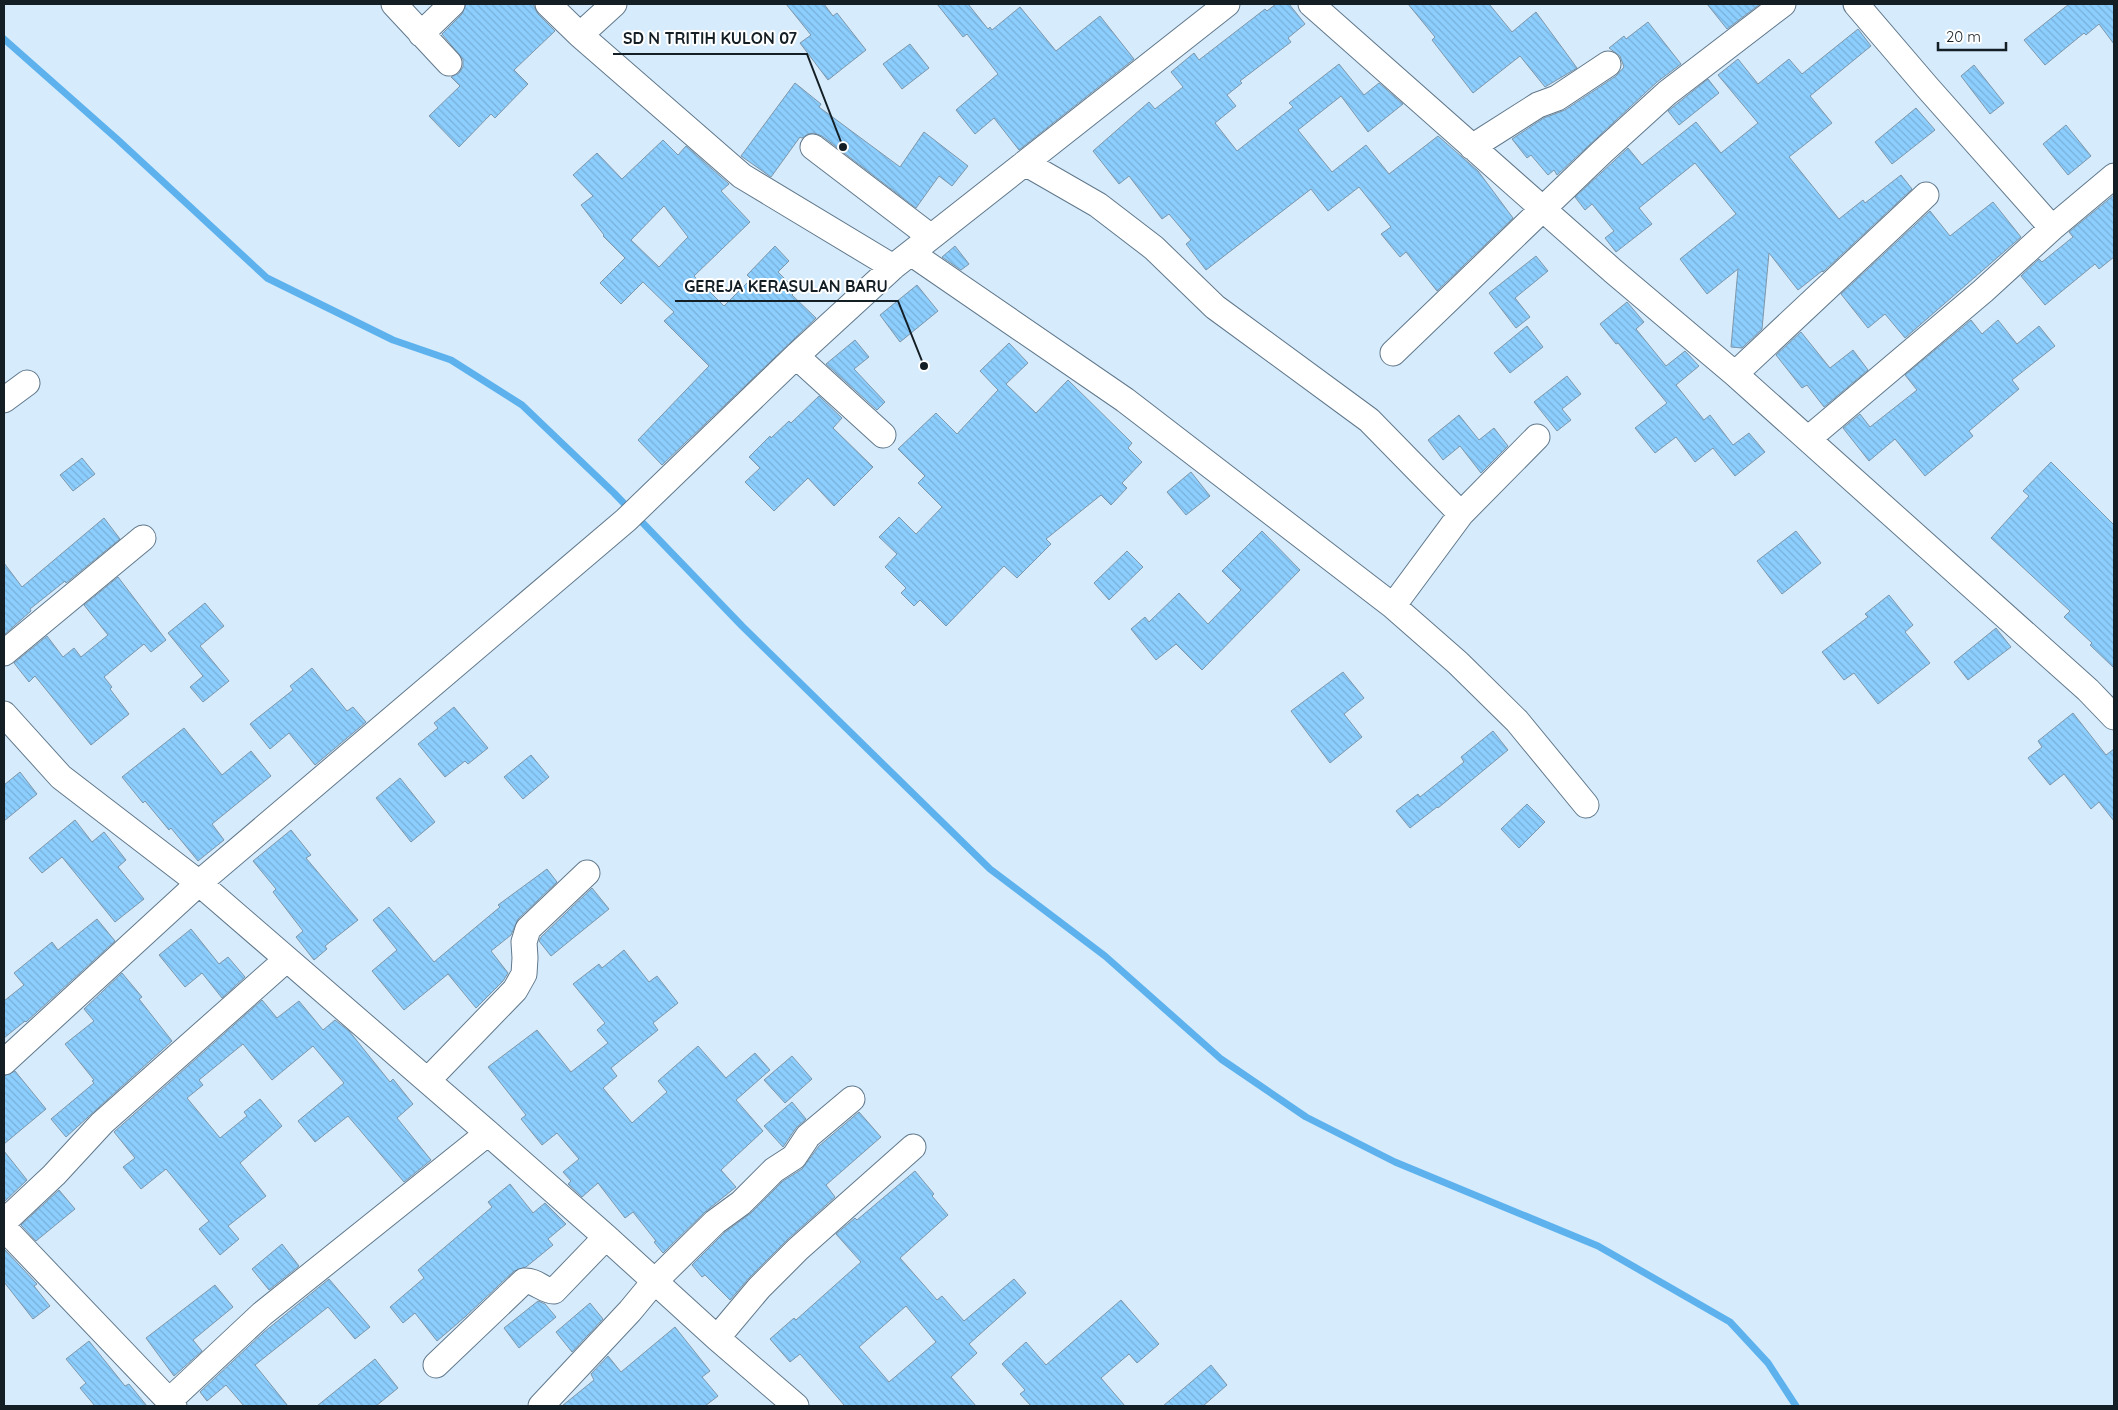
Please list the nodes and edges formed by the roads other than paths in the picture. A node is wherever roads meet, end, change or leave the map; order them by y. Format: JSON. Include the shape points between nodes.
{"nodes":[{"id":1,"x":394,"y":4,"type":"edge"},
{"id":2,"x":452,"y":4,"type":"edge"},
{"id":3,"x":548,"y":4,"type":"edge"},
{"id":4,"x":614,"y":4,"type":"edge"},
{"id":5,"x":1226,"y":4,"type":"edge"},
{"id":6,"x":1311,"y":4,"type":"edge"},
{"id":7,"x":1783,"y":4,"type":"edge"},
{"id":8,"x":1856,"y":4,"type":"edge"},
{"id":9,"x":421,"y":34,"type":"junction"},
{"id":10,"x":580,"y":35,"type":"junction"},
{"id":11,"x":450,"y":63,"type":"dead end"},
{"id":12,"x":1608,"y":64,"type":"dead end"},
{"id":13,"x":1472,"y":146,"type":"junction"},
{"id":14,"x":813,"y":148,"type":"dead end"},
{"id":15,"x":1026,"y":162,"type":"junction"},
{"id":16,"x":2114,"y":176,"type":"edge"},
{"id":17,"x":1926,"y":195,"type":"dead end"},
{"id":18,"x":1543,"y":209,"type":"junction"},
{"id":19,"x":2052,"y":228,"type":"junction"},
{"id":20,"x":931,"y":237,"type":"junction"},
{"id":21,"x":902,"y":260,"type":"junction"},
{"id":22,"x":1393,"y":353,"type":"dead end"},
{"id":23,"x":796,"y":356,"type":"junction"},
{"id":24,"x":1735,"y":374,"type":"junction"},
{"id":25,"x":27,"y":383,"type":"dead end"},
{"id":26,"x":4,"y":400,"type":"edge"},
{"id":27,"x":883,"y":436,"type":"dead end"},
{"id":28,"x":1538,"y":437,"type":"dead end"},
{"id":29,"x":1808,"y":439,"type":"junction"},
{"id":30,"x":1461,"y":514,"type":"junction"},
{"id":31,"x":143,"y":538,"type":"dead end"},
{"id":32,"x":1393,"y":606,"type":"junction"},
{"id":33,"x":4,"y":653,"type":"edge"},
{"id":34,"x":4,"y":714,"type":"edge"},
{"id":35,"x":2114,"y":716,"type":"edge"},
{"id":36,"x":1586,"y":805,"type":"dead end"},
{"id":37,"x":587,"y":873,"type":"dead end"},
{"id":38,"x":199,"y":883,"type":"junction"},
{"id":39,"x":287,"y":959,"type":"junction"},
{"id":40,"x":4,"y":1062,"type":"edge"},
{"id":41,"x":428,"y":1080,"type":"junction"},
{"id":42,"x":852,"y":1099,"type":"dead end"},
{"id":43,"x":488,"y":1133,"type":"junction"},
{"id":44,"x":913,"y":1147,"type":"dead end"},
{"id":45,"x":4,"y":1222,"type":"edge"},
{"id":46,"x":4,"y":1228,"type":"edge"},
{"id":47,"x":606,"y":1237,"type":"junction"},
{"id":48,"x":654,"y":1282,"type":"junction"},
{"id":49,"x":717,"y":1338,"type":"junction"},
{"id":50,"x":436,"y":1365,"type":"dead end"},
{"id":51,"x":172,"y":1404,"type":"edge"},
{"id":52,"x":541,"y":1406,"type":"edge"},
{"id":53,"x":796,"y":1406,"type":"edge"}],
"edges":[{"from":1,"to":9,"type":"street"},
{"from":2,"to":9,"type":"street"},
{"from":3,"to":10,"type":"street"},
{"from":4,"to":10,"type":"street"},
{"from":5,"to":15,"type":"street"},
{"from":6,"to":13,"type":"street"},
{"from":7,"to":18,"type":"street","via":[[1667,93]]},
{"from":8,"to":19,"type":"street"},
{"from":9,"to":11,"type":"street"},
{"from":10,"to":21,"type":"street","via":[[742,176]]},
{"from":12,"to":13,"type":"street","via":[[1557,98],[1538,105]]},
{"from":13,"to":18,"type":"street"},
{"from":14,"to":20,"type":"street"},
{"from":15,"to":20,"type":"street"},
{"from":15,"to":30,"type":"street","via":[[1098,205],[1154,248],[1215,307],[1369,420]]},
{"from":16,"to":19,"type":"street"},
{"from":17,"to":24,"type":"street"},
{"from":18,"to":22,"type":"street"},
{"from":18,"to":24,"type":"street"},
{"from":19,"to":29,"type":"street","via":[[1983,291]]},
{"from":20,"to":21,"type":"street"},
{"from":21,"to":23,"type":"street"},
{"from":21,"to":32,"type":"street","via":[[1125,400]]},
{"from":23,"to":27,"type":"street"},
{"from":23,"to":38,"type":"street","via":[[626,520]]},
{"from":24,"to":29,"type":"street"},
{"from":25,"to":26,"type":"street"},
{"from":28,"to":30,"type":"street"},
{"from":29,"to":35,"type":"street"},
{"from":30,"to":32,"type":"street"},
{"from":31,"to":33,"type":"street"},
{"from":32,"to":36,"type":"street","via":[[1517,721]]},
{"from":34,"to":38,"type":"street","via":[[61,777]]},
{"from":37,"to":41,"type":"street","via":[[528,929],[524,942],[524,974],[515,990]]},
{"from":38,"to":39,"type":"street"},
{"from":38,"to":40,"type":"street"},
{"from":39,"to":41,"type":"street"},
{"from":39,"to":45,"type":"street","via":[[102,1123]]},
{"from":41,"to":43,"type":"street"},
{"from":42,"to":48,"type":"street","via":[[808,1136],[794,1157],[774,1170],[741,1203],[715,1222]]},
{"from":43,"to":47,"type":"street"},
{"from":43,"to":51,"type":"street","via":[[262,1314]]},
{"from":44,"to":49,"type":"street","via":[[798,1249],[759,1288]]},
{"from":46,"to":51,"type":"street"},
{"from":47,"to":48,"type":"street"},
{"from":47,"to":50,"type":"street","via":[[554,1291],[535,1282],[524,1281]]},
{"from":48,"to":49,"type":"street"},
{"from":48,"to":52,"type":"street"},
{"from":49,"to":53,"type":"street"}]}
